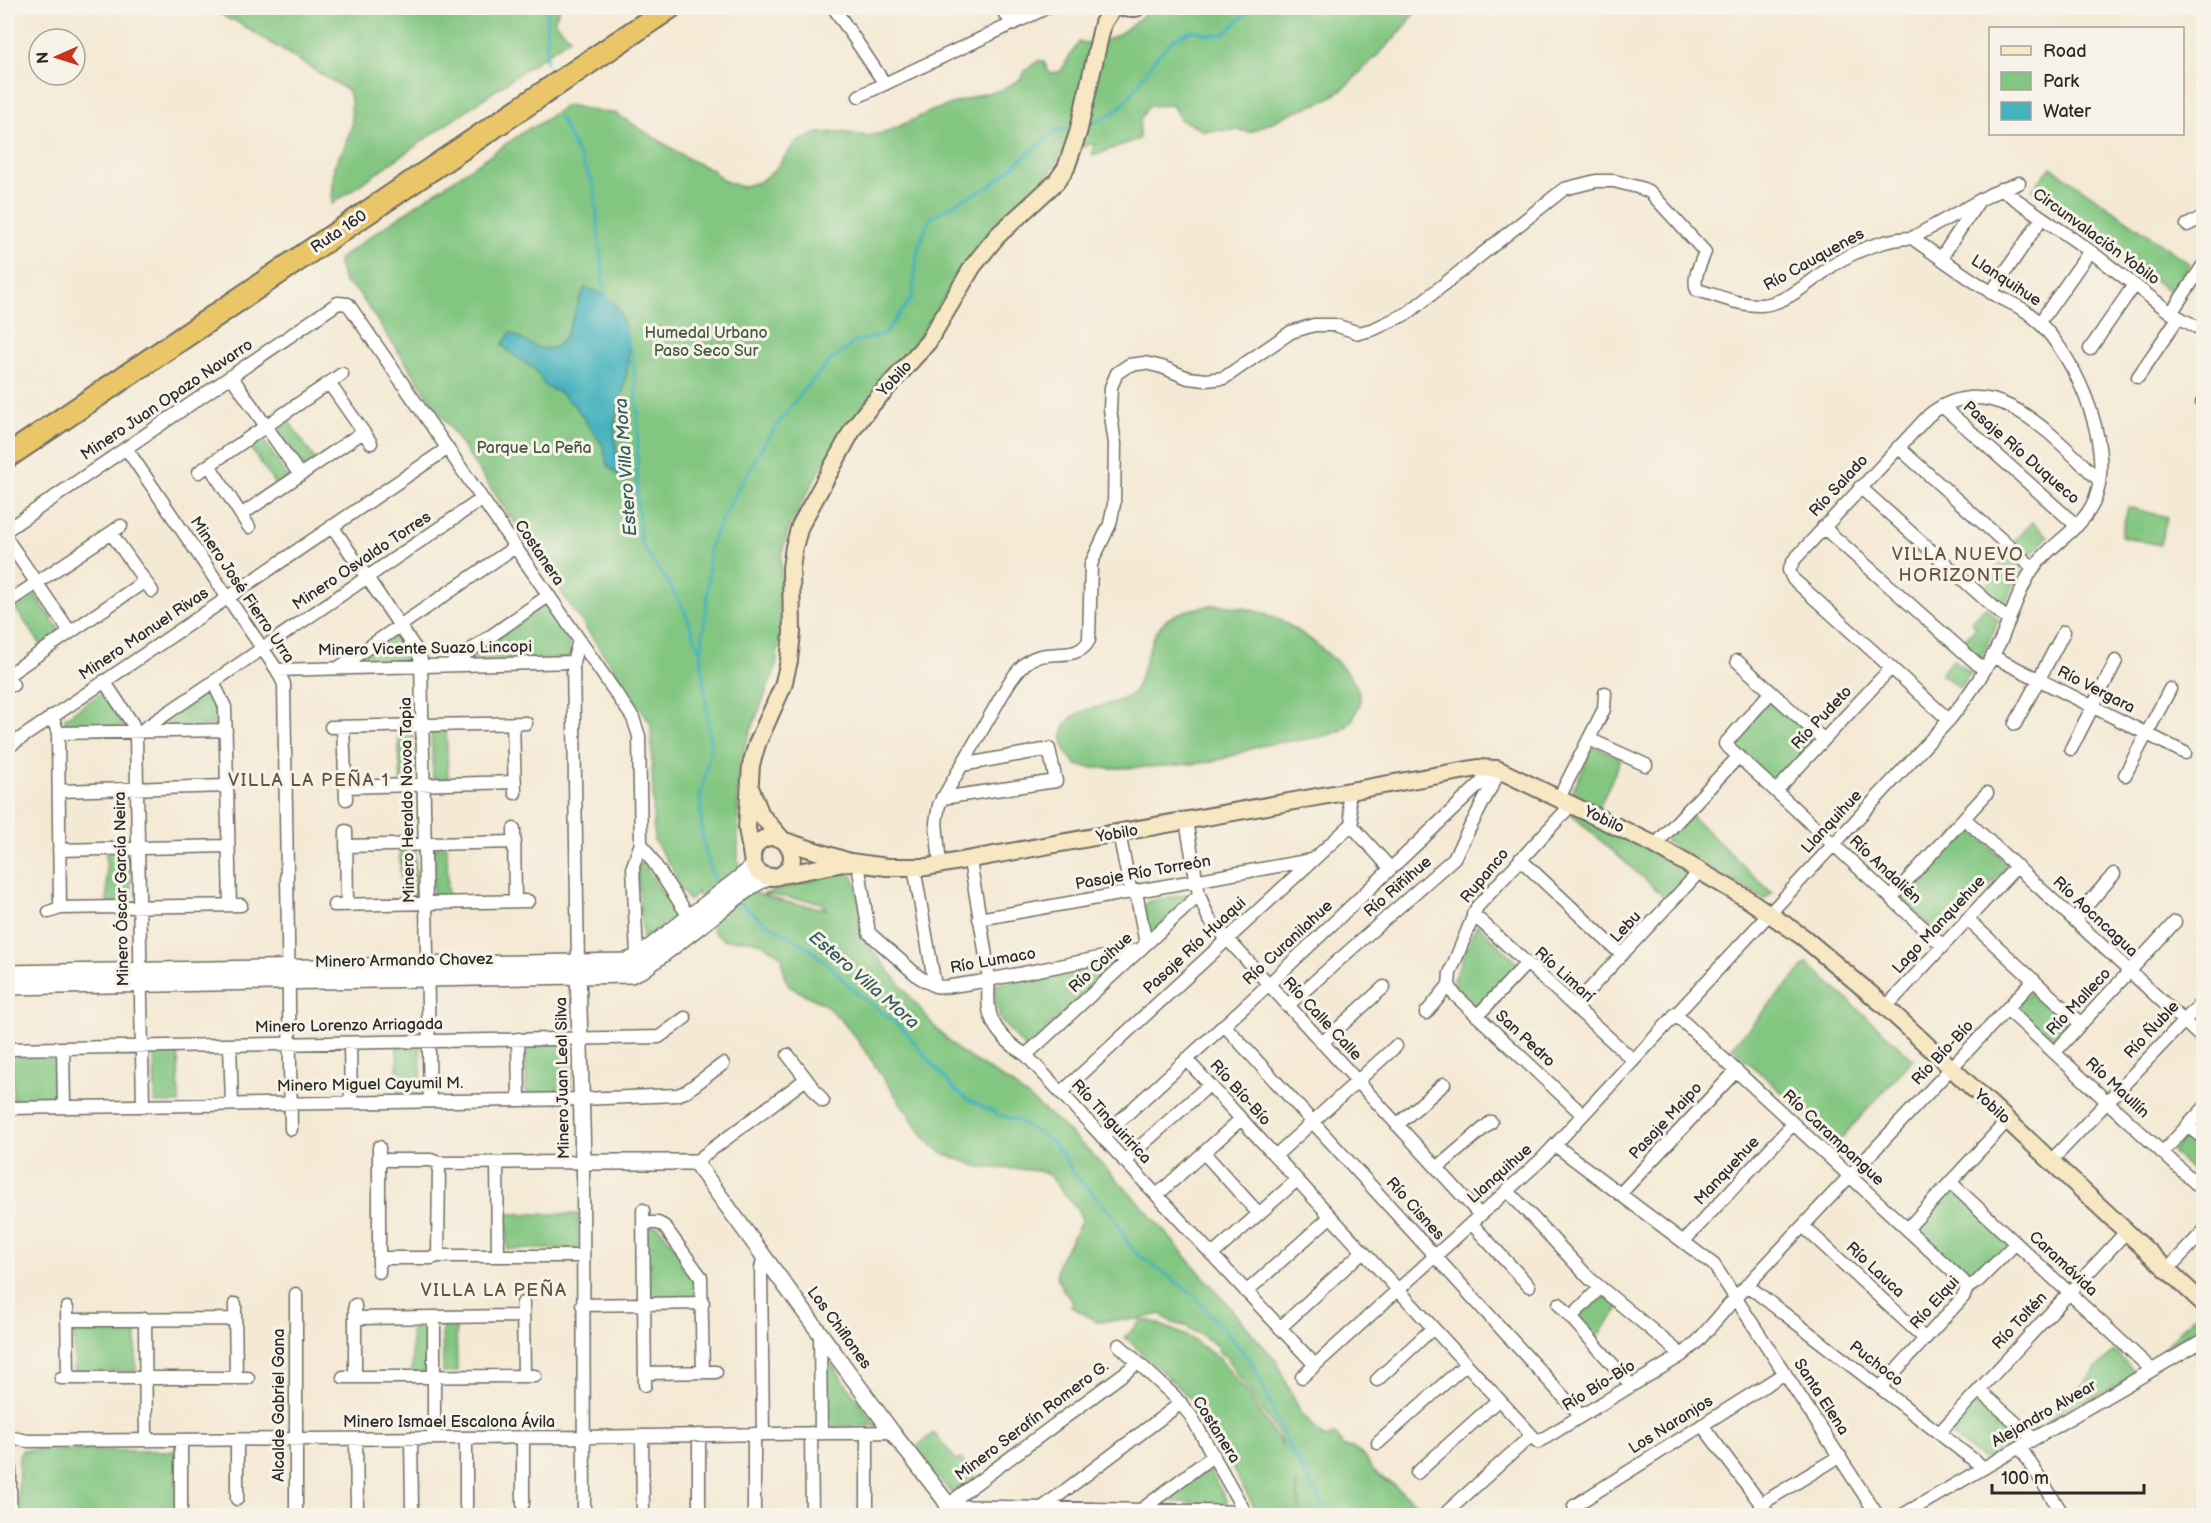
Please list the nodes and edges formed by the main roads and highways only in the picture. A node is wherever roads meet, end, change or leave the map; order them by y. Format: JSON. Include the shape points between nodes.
{"nodes":[{"id":1,"x":644,"y":8,"type":"edge"},
{"id":2,"x":669,"y":8,"type":"edge"},
{"id":3,"x":1113,"y":8,"type":"edge"},
{"id":4,"x":1122,"y":8,"type":"edge"},
{"id":5,"x":1136,"y":8,"type":"edge"},
{"id":6,"x":8,"y":439,"type":"edge"},
{"id":7,"x":8,"y":456,"type":"edge"},
{"id":8,"x":749,"y":783,"type":"junction"},
{"id":9,"x":783,"y":840,"type":"junction"},
{"id":10,"x":854,"y":862,"type":"junction"},
{"id":11,"x":750,"y":871,"type":"junction"},
{"id":12,"x":775,"y":876,"type":"junction"},
{"id":13,"x":2204,"y":1304,"type":"edge"}],
"edges":[{"from":1,"to":6,"type":"highway","name":"Ruta 160"},
{"from":2,"to":7,"type":"highway","name":"Ruta 160"},
{"from":3,"to":8,"type":"main road","name":"Yobilo","via":[[1103,23],[1078,133],[1060,177],[980,256],[928,342],[861,418],[805,516],[792,558],[789,661],[783,686],[753,754]]},
{"from":4,"to":5,"type":"main road"},
{"from":8,"to":9,"type":"main road","name":"Yobilo","via":[[761,815]]},
{"from":8,"to":11,"type":"main road","name":"Yobilo"},
{"from":9,"to":10,"type":"main road","name":"Yobilo"},
{"from":9,"to":11,"type":"main road","via":[[771,836],[761,840],[754,847]]},
{"from":9,"to":12,"type":"main road","via":[[793,859],[789,868]]},
{"from":10,"to":12,"type":"main road","name":"Yobilo"},
{"from":10,"to":13,"type":"main road","name":"Yobilo","via":[[914,867],[970,861],[1495,769],[1655,844],[1769,913],[1823,953]]},
{"from":11,"to":12,"type":"main road"}]}
